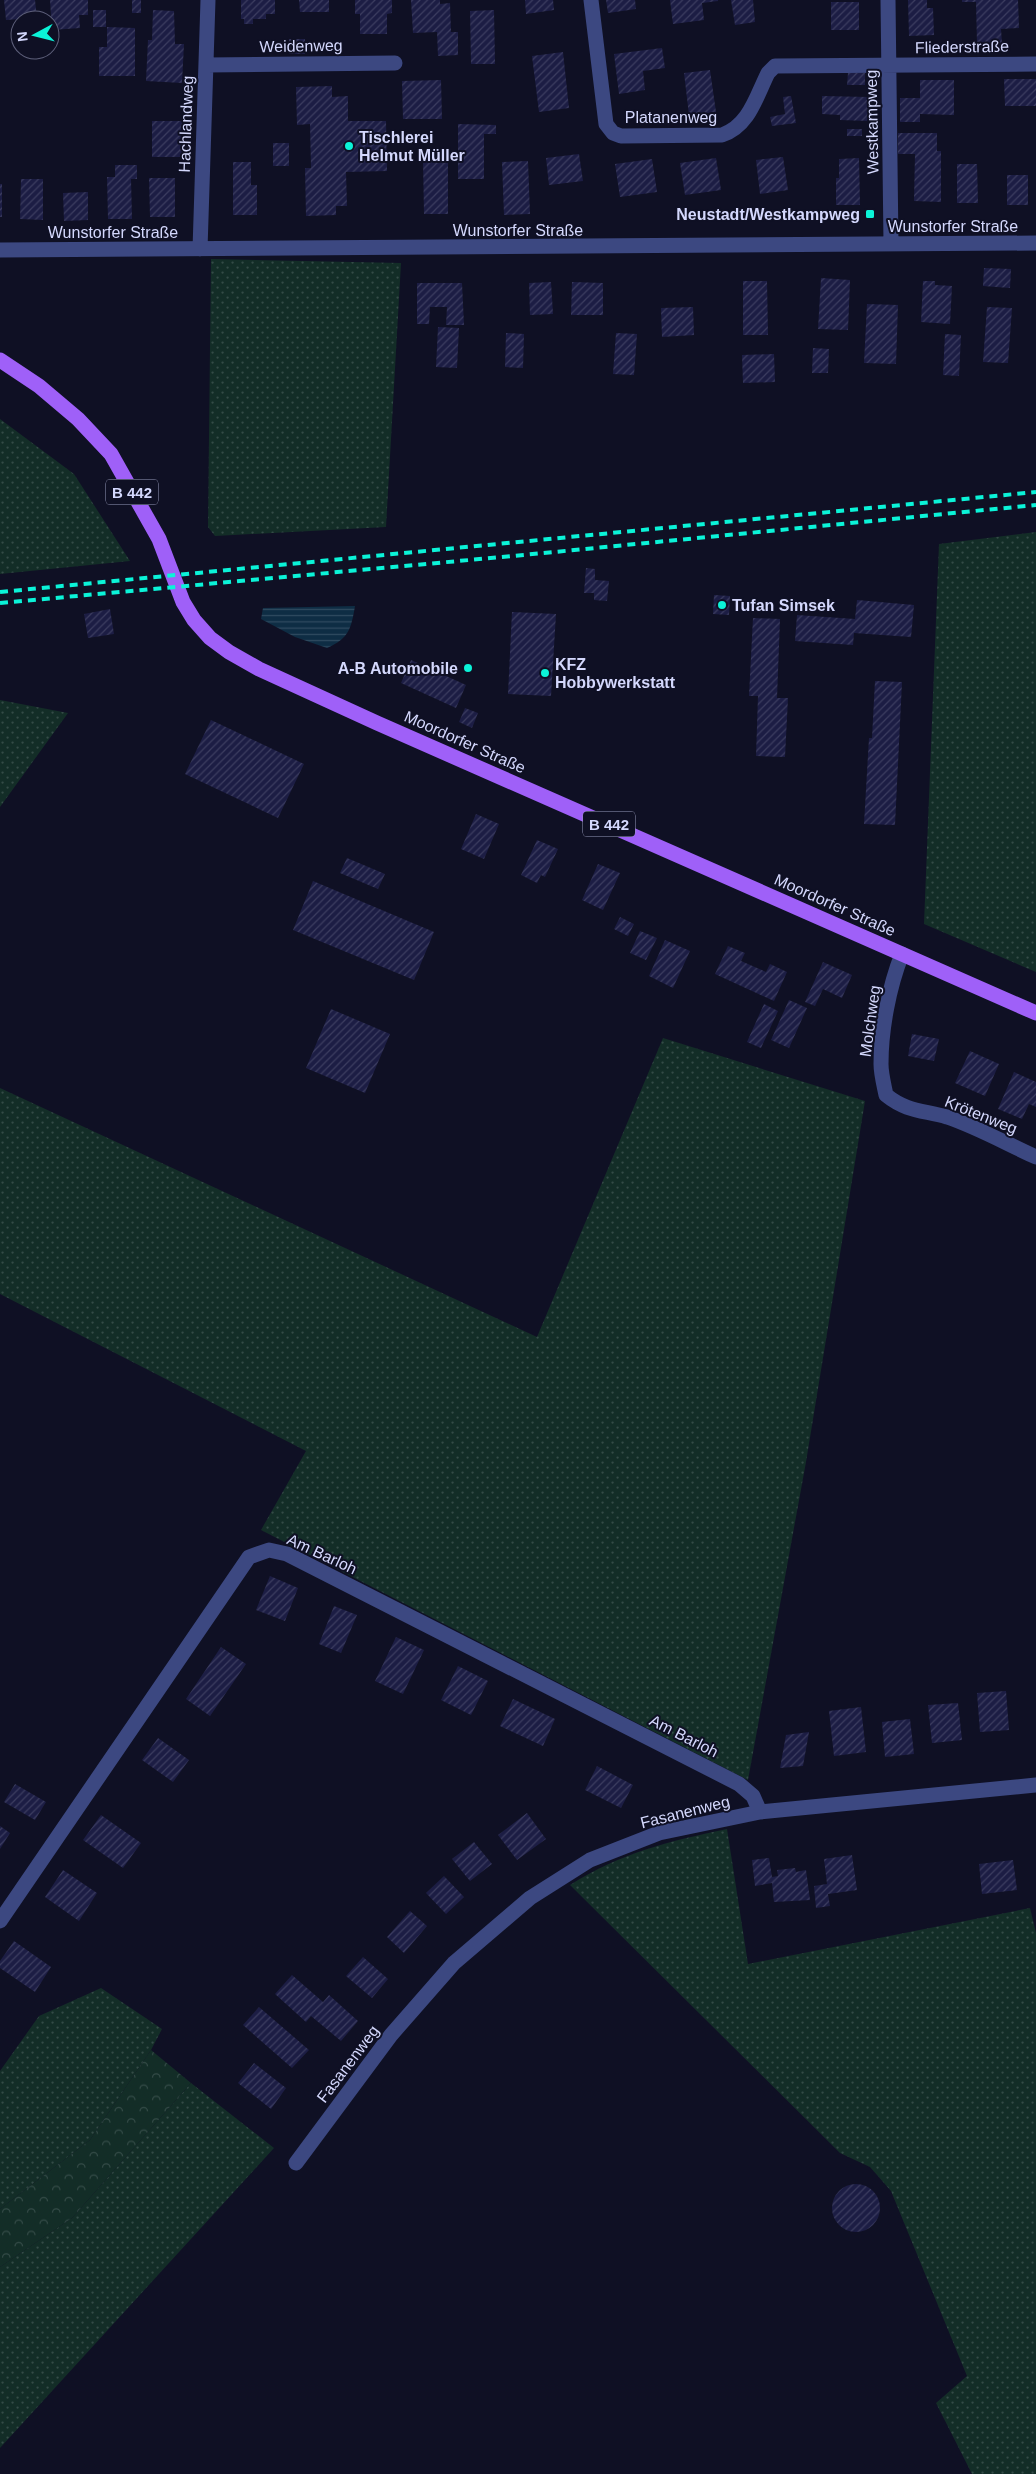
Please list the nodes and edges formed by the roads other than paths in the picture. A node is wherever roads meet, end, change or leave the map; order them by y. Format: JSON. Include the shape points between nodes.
{"nodes":[{"id":1,"x":208,"y":0,"type":"edge"},
{"id":2,"x":591,"y":0,"type":"edge"},
{"id":3,"x":888,"y":0,"type":"edge"},
{"id":4,"x":395,"y":63,"type":"dead end"},
{"id":5,"x":1036,"y":64,"type":"edge"},
{"id":6,"x":206,"y":65,"type":"junction"},
{"id":7,"x":888,"y":66,"type":"junction"},
{"id":8,"x":1036,"y":243,"type":"edge"},
{"id":9,"x":892,"y":244,"type":"junction"},
{"id":10,"x":200,"y":249,"type":"junction"},
{"id":11,"x":0,"y":250,"type":"edge"},
{"id":12,"x":0,"y":360,"type":"edge"},
{"id":13,"x":902,"y":954,"type":"junction"},
{"id":14,"x":1036,"y":1012,"type":"edge"},
{"id":15,"x":886,"y":1095,"type":"joint"},
{"id":16,"x":1036,"y":1157,"type":"edge"},
{"id":17,"x":1036,"y":1785,"type":"edge"},
{"id":18,"x":760,"y":1812,"type":"junction"},
{"id":19,"x":0,"y":1921,"type":"edge"},
{"id":20,"x":296,"y":2163,"type":"dead end"}],
"edges":[{"from":1,"to":6,"type":"street","name":"Hachlandweg"},
{"from":2,"to":7,"type":"street","name":"Platanenweg","via":[[606,124],[612,133],[621,136],[722,135],[733,131],[742,124],[768,73],[775,66]]},
{"from":3,"to":7,"type":"street","name":"Westkampweg"},
{"from":4,"to":6,"type":"street","name":"Weidenweg"},
{"from":5,"to":7,"type":"street","name":"Fliederstraße"},
{"from":6,"to":10,"type":"street","name":"Hachlandweg"},
{"from":7,"to":9,"type":"street","name":"Westkampweg"},
{"from":8,"to":9,"type":"street","name":"Wunstorfer Straße"},
{"from":9,"to":10,"type":"street","name":"Wunstorfer Straße"},
{"from":10,"to":11,"type":"street","name":"Wunstorfer Straße"},
{"from":12,"to":13,"type":"main road","name":"Moordorfer Straße","number":"B 442","via":[[39,386],[78,419],[111,454],[159,539],[187,608],[210,638],[229,652],[369,719]]},
{"from":13,"to":14,"type":"main road","name":"Moordorfer Straße","number":"B 442"},
{"from":13,"to":15,"type":"street","name":"Molchweg","via":[[886,1022],[881,1065]]},
{"from":15,"to":16,"type":"street","name":"Krötenweg","via":[[896,1103],[947,1117]]},
{"from":17,"to":18,"type":"street","name":"Fasanenweg"},
{"from":18,"to":19,"type":"street","name":"Am Barloh","via":[[753,1796],[739,1784],[287,1554],[269,1550],[249,1557]]},
{"from":18,"to":20,"type":"street","name":"Fasanenweg","via":[[659,1833],[590,1860],[530,1898],[454,1963],[391,2035]]}]}
